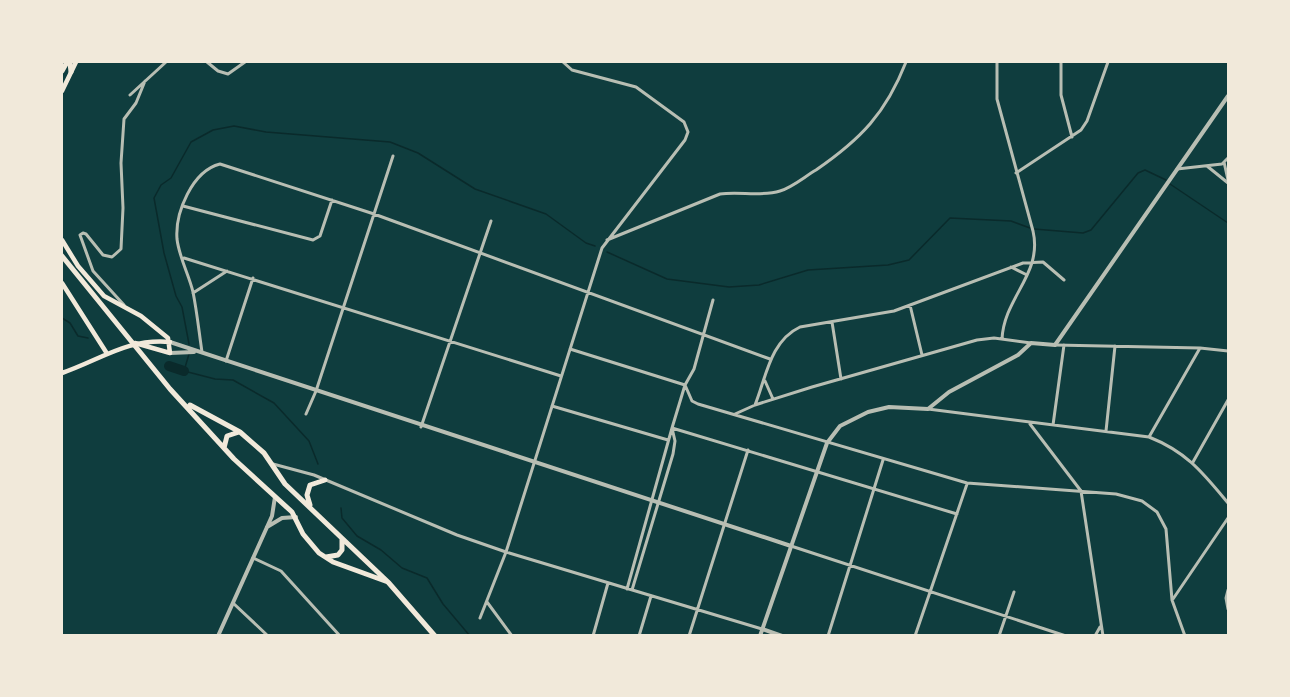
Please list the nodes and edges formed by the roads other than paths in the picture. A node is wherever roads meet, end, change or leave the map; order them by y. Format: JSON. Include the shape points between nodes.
{"nodes":[{"id":1,"x":69,"y":62,"type":"edge"},
{"id":2,"x":76,"y":62,"type":"edge"},
{"id":3,"x":166,"y":62,"type":"edge"},
{"id":4,"x":207,"y":62,"type":"edge"},
{"id":5,"x":245,"y":62,"type":"edge"},
{"id":6,"x":563,"y":62,"type":"edge"},
{"id":7,"x":906,"y":62,"type":"edge"},
{"id":8,"x":997,"y":62,"type":"edge"},
{"id":9,"x":1061,"y":62,"type":"edge"},
{"id":10,"x":1108,"y":62,"type":"edge"},
{"id":11,"x":62,"y":71,"type":"edge"},
{"id":12,"x":71,"y":72,"type":"junction"},
{"id":13,"x":145,"y":81,"type":"junction"},
{"id":14,"x":62,"y":91,"type":"edge"},
{"id":15,"x":130,"y":95,"type":"dead end"},
{"id":16,"x":1228,"y":96,"type":"edge"},
{"id":17,"x":1072,"y":137,"type":"junction"},
{"id":18,"x":393,"y":156,"type":"dead end"},
{"id":19,"x":1228,"y":158,"type":"edge"},
{"id":20,"x":1224,"y":162,"type":"junction"},
{"id":21,"x":1208,"y":166,"type":"junction"},
{"id":22,"x":1177,"y":169,"type":"junction"},
{"id":23,"x":1016,"y":173,"type":"junction"},
{"id":24,"x":1228,"y":181,"type":"edge"},
{"id":25,"x":332,"y":200,"type":"junction"},
{"id":26,"x":183,"y":206,"type":"junction"},
{"id":27,"x":374,"y":214,"type":"junction"},
{"id":28,"x":491,"y":221,"type":"dead end"},
{"id":29,"x":62,"y":240,"type":"edge"},
{"id":30,"x":605,"y":241,"type":"junction"},
{"id":31,"x":480,"y":252,"type":"junction"},
{"id":32,"x":62,"y":256,"type":"edge"},
{"id":33,"x":184,"y":258,"type":"junction"},
{"id":34,"x":1034,"y":262,"type":"junction"},
{"id":35,"x":1011,"y":267,"type":"junction"},
{"id":36,"x":228,"y":271,"type":"junction"},
{"id":37,"x":1027,"y":275,"type":"junction"},
{"id":38,"x":253,"y":278,"type":"junction"},
{"id":39,"x":1064,"y":280,"type":"dead end"},
{"id":40,"x":62,"y":283,"type":"edge"},
{"id":41,"x":588,"y":291,"type":"junction"},
{"id":42,"x":193,"y":293,"type":"junction"},
{"id":43,"x":713,"y":300,"type":"dead end"},
{"id":44,"x":910,"y":305,"type":"junction"},
{"id":45,"x":344,"y":307,"type":"junction"},
{"id":46,"x":127,"y":308,"type":"junction"},
{"id":47,"x":832,"y":322,"type":"junction"},
{"id":48,"x":704,"y":334,"type":"junction"},
{"id":49,"x":1002,"y":339,"type":"junction"},
{"id":50,"x":450,"y":341,"type":"junction"},
{"id":51,"x":160,"y":342,"type":"junction"},
{"id":52,"x":170,"y":342,"type":"junction"},
{"id":53,"x":135,"y":343,"type":"junction"},
{"id":54,"x":1031,"y":343,"type":"junction"},
{"id":55,"x":1055,"y":345,"type":"junction"},
{"id":56,"x":1064,"y":345,"type":"junction"},
{"id":57,"x":1114,"y":346,"type":"junction"},
{"id":58,"x":1200,"y":348,"type":"junction"},
{"id":59,"x":570,"y":349,"type":"junction"},
{"id":60,"x":159,"y":351,"type":"junction"},
{"id":61,"x":1228,"y":351,"type":"edge"},
{"id":62,"x":106,"y":352,"type":"junction"},
{"id":63,"x":195,"y":352,"type":"junction"},
{"id":64,"x":170,"y":353,"type":"junction"},
{"id":65,"x":202,"y":354,"type":"junction"},
{"id":66,"x":922,"y":355,"type":"junction"},
{"id":67,"x":770,"y":359,"type":"junction"},
{"id":68,"x":226,"y":361,"type":"junction"},
{"id":69,"x":64,"y":372,"type":"edge"},
{"id":70,"x":561,"y":376,"type":"junction"},
{"id":71,"x":62,"y":378,"type":"edge"},
{"id":72,"x":765,"y":379,"type":"junction"},
{"id":73,"x":841,"y":379,"type":"junction"},
{"id":74,"x":685,"y":385,"type":"junction"},
{"id":75,"x":316,"y":391,"type":"junction"},
{"id":76,"x":773,"y":399,"type":"junction"},
{"id":77,"x":1228,"y":400,"type":"edge"},
{"id":78,"x":183,"y":401,"type":"junction"},
{"id":79,"x":755,"y":405,"type":"junction"},
{"id":80,"x":552,"y":406,"type":"junction"},
{"id":81,"x":928,"y":409,"type":"junction"},
{"id":82,"x":306,"y":414,"type":"dead end"},
{"id":83,"x":734,"y":415,"type":"junction"},
{"id":84,"x":1030,"y":424,"type":"junction"},
{"id":85,"x":1053,"y":425,"type":"junction"},
{"id":86,"x":421,"y":427,"type":"junction"},
{"id":87,"x":672,"y":428,"type":"junction"},
{"id":88,"x":1106,"y":431,"type":"junction"},
{"id":89,"x":240,"y":432,"type":"junction"},
{"id":90,"x":1149,"y":437,"type":"junction"},
{"id":91,"x":668,"y":440,"type":"junction"},
{"id":92,"x":827,"y":443,"type":"junction"},
{"id":93,"x":224,"y":448,"type":"junction"},
{"id":94,"x":748,"y":450,"type":"junction"},
{"id":95,"x":883,"y":460,"type":"junction"},
{"id":96,"x":1193,"y":462,"type":"junction"},
{"id":97,"x":534,"y":463,"type":"junction"},
{"id":98,"x":272,"y":464,"type":"junction"},
{"id":99,"x":817,"y":471,"type":"junction"},
{"id":100,"x":325,"y":480,"type":"junction"},
{"id":101,"x":967,"y":483,"type":"junction"},
{"id":102,"x":874,"y":488,"type":"junction"},
{"id":103,"x":1082,"y":491,"type":"junction"},
{"id":104,"x":274,"y":497,"type":"junction"},
{"id":105,"x":655,"y":503,"type":"junction"},
{"id":106,"x":1228,"y":503,"type":"edge"},
{"id":107,"x":312,"y":509,"type":"junction"},
{"id":108,"x":957,"y":513,"type":"junction"},
{"id":109,"x":296,"y":517,"type":"junction"},
{"id":110,"x":1228,"y":518,"type":"edge"},
{"id":111,"x":723,"y":525,"type":"junction"},
{"id":112,"x":266,"y":528,"type":"junction"},
{"id":113,"x":342,"y":538,"type":"junction"},
{"id":114,"x":791,"y":546,"type":"junction"},
{"id":115,"x":506,"y":552,"type":"junction"},
{"id":116,"x":324,"y":557,"type":"junction"},
{"id":117,"x":253,"y":558,"type":"junction"},
{"id":118,"x":850,"y":565,"type":"junction"},
{"id":119,"x":388,"y":582,"type":"junction"},
{"id":120,"x":608,"y":583,"type":"junction"},
{"id":121,"x":627,"y":589,"type":"junction"},
{"id":122,"x":632,"y":590,"type":"junction"},
{"id":123,"x":930,"y":591,"type":"junction"},
{"id":124,"x":1228,"y":591,"type":"edge"},
{"id":125,"x":1014,"y":592,"type":"dead end"},
{"id":126,"x":651,"y":596,"type":"junction"},
{"id":127,"x":1172,"y":600,"type":"junction"},
{"id":128,"x":487,"y":602,"type":"junction"},
{"id":129,"x":233,"y":603,"type":"junction"},
{"id":130,"x":1228,"y":607,"type":"edge"},
{"id":131,"x":697,"y":610,"type":"junction"},
{"id":132,"x":1006,"y":616,"type":"junction"},
{"id":133,"x":480,"y":618,"type":"dead end"},
{"id":134,"x":1101,"y":627,"type":"junction"},
{"id":135,"x":762,"y":629,"type":"junction"},
{"id":136,"x":218,"y":636,"type":"edge"},
{"id":137,"x":268,"y":636,"type":"edge"},
{"id":138,"x":340,"y":636,"type":"edge"},
{"id":139,"x":435,"y":636,"type":"edge"},
{"id":140,"x":512,"y":636,"type":"edge"},
{"id":141,"x":593,"y":636,"type":"edge"},
{"id":142,"x":639,"y":636,"type":"edge"},
{"id":143,"x":689,"y":636,"type":"edge"},
{"id":144,"x":760,"y":636,"type":"edge"},
{"id":145,"x":782,"y":636,"type":"edge"},
{"id":146,"x":828,"y":636,"type":"edge"},
{"id":147,"x":915,"y":636,"type":"edge"},
{"id":148,"x":999,"y":636,"type":"edge"},
{"id":149,"x":1066,"y":636,"type":"edge"},
{"id":150,"x":1095,"y":636,"type":"edge"},
{"id":151,"x":1103,"y":636,"type":"edge"},
{"id":152,"x":1185,"y":636,"type":"edge"}],
"edges":[{"from":1,"to":11,"type":"main road"},
{"from":1,"to":12,"type":"main road"},
{"from":2,"to":12,"type":"main road"},
{"from":3,"to":13,"type":"street"},
{"from":4,"to":5,"type":"street","via":[[228,74]]},
{"from":6,"to":30,"type":"street","via":[[572,70],[636,87],[684,122],[688,132]]},
{"from":7,"to":30,"type":"street","via":[[884,108],[868,129],[799,181],[770,193],[720,194]]},
{"from":8,"to":23,"type":"street","via":[[997,99]]},
{"from":9,"to":17,"type":"street","via":[[1061,95]]},
{"from":10,"to":17,"type":"street","via":[[1087,121]]},
{"from":12,"to":14,"type":"main road"},
{"from":13,"to":15,"type":"street"},
{"from":13,"to":46,"type":"street","via":[[136,103],[124,116],[121,249],[112,256],[103,255],[86,234],[80,236],[93,271]]},
{"from":16,"to":22,"type":"street"},
{"from":17,"to":23,"type":"street"},
{"from":18,"to":27,"type":"street"},
{"from":19,"to":20,"type":"street"},
{"from":20,"to":21,"type":"street"},
{"from":20,"to":24,"type":"street"},
{"from":21,"to":22,"type":"street"},
{"from":21,"to":24,"type":"street"},
{"from":22,"to":55,"type":"street"},
{"from":23,"to":34,"type":"street","via":[[1032,224]]},
{"from":25,"to":26,"type":"street","via":[[226,164],[214,165],[199,178]]},
{"from":25,"to":26,"type":"street","via":[[320,236],[313,240]]},
{"from":25,"to":27,"type":"street"},
{"from":26,"to":33,"type":"street","via":[[177,242]]},
{"from":27,"to":31,"type":"street"},
{"from":27,"to":45,"type":"street"},
{"from":28,"to":31,"type":"street"},
{"from":29,"to":46,"type":"main road","via":[[98,290]]},
{"from":30,"to":41,"type":"street"},
{"from":31,"to":41,"type":"street"},
{"from":31,"to":50,"type":"street"},
{"from":32,"to":78,"type":"main road","via":[[144,359]]},
{"from":33,"to":36,"type":"street"},
{"from":33,"to":42,"type":"street"},
{"from":34,"to":35,"type":"street"},
{"from":34,"to":37,"type":"street"},
{"from":34,"to":39,"type":"street","via":[[1047,264]]},
{"from":35,"to":37,"type":"street"},
{"from":35,"to":44,"type":"street"},
{"from":36,"to":38,"type":"street"},
{"from":36,"to":42,"type":"street"},
{"from":37,"to":49,"type":"street","via":[[1005,318]]},
{"from":38,"to":45,"type":"street"},
{"from":38,"to":68,"type":"street"},
{"from":40,"to":62,"type":"main road"},
{"from":41,"to":48,"type":"street"},
{"from":41,"to":59,"type":"street"},
{"from":42,"to":65,"type":"street"},
{"from":43,"to":48,"type":"street"},
{"from":44,"to":47,"type":"street","via":[[880,315]]},
{"from":44,"to":66,"type":"street"},
{"from":45,"to":50,"type":"street"},
{"from":45,"to":75,"type":"street"},
{"from":46,"to":52,"type":"main road"},
{"from":47,"to":67,"type":"street","via":[[794,330]]},
{"from":47,"to":73,"type":"street"},
{"from":48,"to":67,"type":"street"},
{"from":48,"to":74,"type":"street"},
{"from":49,"to":54,"type":"street"},
{"from":49,"to":66,"type":"street","via":[[976,340]]},
{"from":50,"to":70,"type":"street"},
{"from":50,"to":86,"type":"street"},
{"from":51,"to":52,"type":"main road"},
{"from":51,"to":53,"type":"main road"},
{"from":51,"to":60,"type":"main road"},
{"from":52,"to":63,"type":"street"},
{"from":52,"to":64,"type":"main road"},
{"from":53,"to":60,"type":"main road"},
{"from":53,"to":62,"type":"main road"},
{"from":54,"to":55,"type":"street"},
{"from":54,"to":81,"type":"street","via":[[1018,356],[949,392]]},
{"from":55,"to":56,"type":"street"},
{"from":56,"to":57,"type":"street"},
{"from":56,"to":85,"type":"street"},
{"from":57,"to":58,"type":"street"},
{"from":57,"to":88,"type":"street"},
{"from":58,"to":61,"type":"street"},
{"from":58,"to":90,"type":"street"},
{"from":59,"to":70,"type":"street"},
{"from":59,"to":74,"type":"street"},
{"from":60,"to":64,"type":"main road"},
{"from":62,"to":69,"type":"main road"},
{"from":63,"to":64,"type":"street"},
{"from":63,"to":65,"type":"street"},
{"from":65,"to":68,"type":"street"},
{"from":66,"to":73,"type":"street"},
{"from":67,"to":72,"type":"street"},
{"from":68,"to":75,"type":"street"},
{"from":69,"to":71,"type":"main road"},
{"from":70,"to":80,"type":"street"},
{"from":72,"to":76,"type":"street"},
{"from":72,"to":79,"type":"street"},
{"from":73,"to":76,"type":"street"},
{"from":74,"to":83,"type":"street","via":[[695,402]]},
{"from":74,"to":87,"type":"street"},
{"from":75,"to":82,"type":"street"},
{"from":75,"to":86,"type":"street"},
{"from":76,"to":79,"type":"street"},
{"from":77,"to":96,"type":"street"},
{"from":78,"to":89,"type":"main road"},
{"from":78,"to":93,"type":"main road"},
{"from":79,"to":83,"type":"street"},
{"from":80,"to":91,"type":"street"},
{"from":80,"to":97,"type":"street"},
{"from":81,"to":84,"type":"street"},
{"from":81,"to":92,"type":"street","via":[[889,407],[868,412],[840,426]]},
{"from":83,"to":92,"type":"street"},
{"from":84,"to":85,"type":"street"},
{"from":84,"to":103,"type":"street"},
{"from":85,"to":88,"type":"street"},
{"from":86,"to":97,"type":"street"},
{"from":87,"to":91,"type":"street"},
{"from":87,"to":94,"type":"street"},
{"from":87,"to":105,"type":"street","via":[[675,447]]},
{"from":88,"to":90,"type":"street"},
{"from":89,"to":93,"type":"main road","via":[[227,436]]},
{"from":89,"to":98,"type":"main road"},
{"from":90,"to":96,"type":"street"},
{"from":91,"to":105,"type":"street"},
{"from":92,"to":95,"type":"street"},
{"from":92,"to":99,"type":"street"},
{"from":93,"to":104,"type":"main road"},
{"from":94,"to":99,"type":"street"},
{"from":94,"to":111,"type":"street"},
{"from":95,"to":101,"type":"street"},
{"from":95,"to":102,"type":"street"},
{"from":96,"to":106,"type":"street"},
{"from":97,"to":105,"type":"street"},
{"from":97,"to":115,"type":"street"},
{"from":98,"to":100,"type":"street"},
{"from":98,"to":107,"type":"main road","via":[[285,484]]},
{"from":99,"to":102,"type":"street"},
{"from":99,"to":114,"type":"street"},
{"from":100,"to":107,"type":"main road","via":[[310,485],[307,495]]},
{"from":100,"to":115,"type":"street"},
{"from":101,"to":103,"type":"street"},
{"from":101,"to":108,"type":"street"},
{"from":102,"to":108,"type":"street"},
{"from":102,"to":118,"type":"street"},
{"from":103,"to":127,"type":"street","via":[[1134,498],[1157,512],[1169,541]]},
{"from":103,"to":134,"type":"street"},
{"from":104,"to":109,"type":"main road"},
{"from":104,"to":112,"type":"street","via":[[275,506]]},
{"from":105,"to":111,"type":"street"},
{"from":105,"to":121,"type":"street"},
{"from":105,"to":122,"type":"street"},
{"from":107,"to":113,"type":"main road"},
{"from":108,"to":123,"type":"street"},
{"from":109,"to":112,"type":"street","via":[[282,518]]},
{"from":109,"to":116,"type":"main road","via":[[303,534]]},
{"from":110,"to":127,"type":"street"},
{"from":111,"to":114,"type":"street"},
{"from":111,"to":131,"type":"street"},
{"from":112,"to":117,"type":"street"},
{"from":113,"to":116,"type":"main road","via":[[338,555]]},
{"from":113,"to":119,"type":"main road"},
{"from":114,"to":118,"type":"street"},
{"from":114,"to":135,"type":"street"},
{"from":115,"to":120,"type":"street"},
{"from":115,"to":128,"type":"street"},
{"from":116,"to":119,"type":"main road"},
{"from":117,"to":129,"type":"street"},
{"from":117,"to":138,"type":"street","via":[[281,571]]},
{"from":118,"to":123,"type":"street"},
{"from":118,"to":146,"type":"street"},
{"from":119,"to":139,"type":"main road"},
{"from":120,"to":121,"type":"street"},
{"from":120,"to":141,"type":"street"},
{"from":121,"to":122,"type":"street"},
{"from":122,"to":126,"type":"street"},
{"from":123,"to":132,"type":"street"},
{"from":123,"to":147,"type":"street"},
{"from":124,"to":130,"type":"street"},
{"from":125,"to":132,"type":"street"},
{"from":126,"to":131,"type":"street"},
{"from":126,"to":142,"type":"street"},
{"from":127,"to":152,"type":"street"},
{"from":128,"to":133,"type":"street"},
{"from":128,"to":140,"type":"street"},
{"from":129,"to":136,"type":"street"},
{"from":129,"to":137,"type":"street"},
{"from":131,"to":135,"type":"street"},
{"from":131,"to":143,"type":"street"},
{"from":132,"to":148,"type":"street"},
{"from":132,"to":149,"type":"street"},
{"from":134,"to":150,"type":"street"},
{"from":134,"to":151,"type":"street"},
{"from":135,"to":144,"type":"street"},
{"from":135,"to":145,"type":"street"}]}
